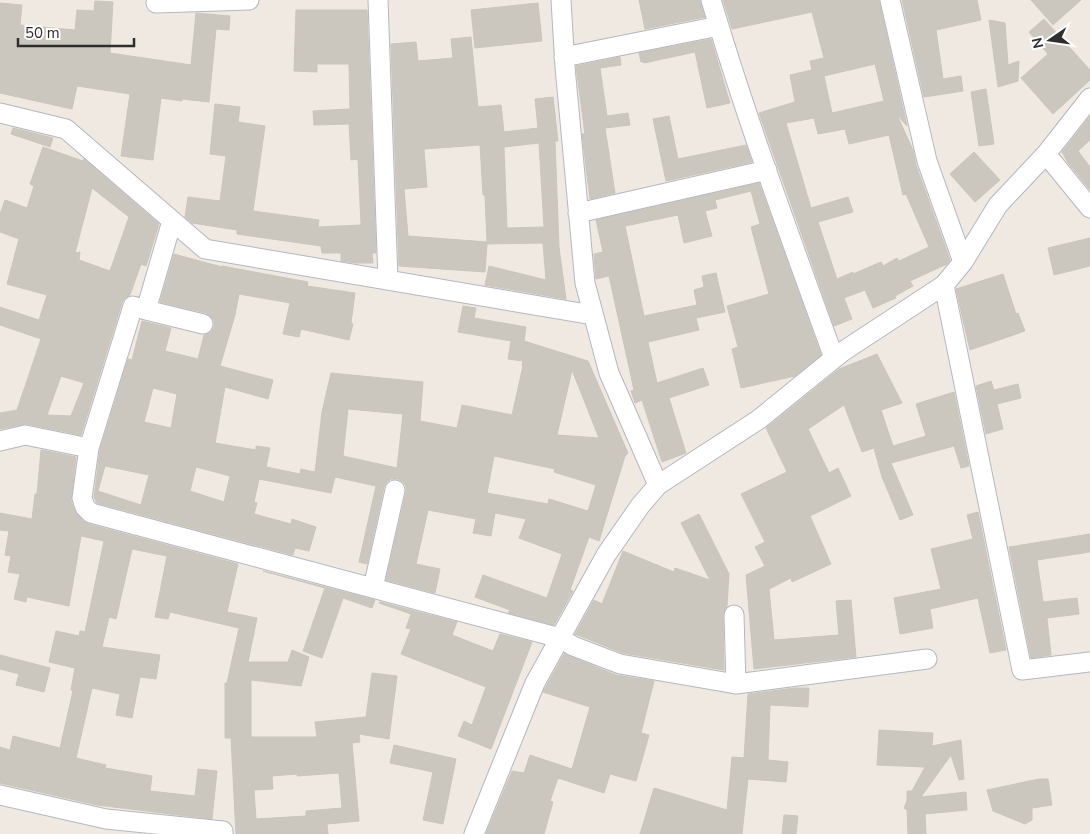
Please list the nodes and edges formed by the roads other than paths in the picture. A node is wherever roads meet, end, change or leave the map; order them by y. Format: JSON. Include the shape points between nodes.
{"nodes":[{"id":1,"x":249,"y":0,"type":"edge"},
{"id":2,"x":378,"y":0,"type":"edge"},
{"id":3,"x":561,"y":0,"type":"edge"},
{"id":4,"x":712,"y":0,"type":"edge"},
{"id":5,"x":890,"y":0,"type":"edge"},
{"id":6,"x":156,"y":3,"type":"dead end"},
{"id":7,"x":719,"y":26,"type":"junction"},
{"id":8,"x":564,"y":57,"type":"junction"},
{"id":9,"x":1090,"y":98,"type":"edge"},
{"id":10,"x":0,"y":114,"type":"edge"},
{"id":11,"x":1046,"y":154,"type":"junction"},
{"id":12,"x":767,"y":170,"type":"junction"},
{"id":13,"x":1090,"y":208,"type":"edge"},
{"id":14,"x":578,"y":213,"type":"junction"},
{"id":15,"x":172,"y":221,"type":"junction"},
{"id":16,"x":963,"y":262,"type":"junction"},
{"id":17,"x":388,"y":280,"type":"junction"},
{"id":18,"x":944,"y":285,"type":"junction"},
{"id":19,"x":146,"y":310,"type":"junction"},
{"id":20,"x":593,"y":315,"type":"junction"},
{"id":21,"x":203,"y":324,"type":"dead end"},
{"id":22,"x":834,"y":358,"type":"junction"},
{"id":23,"x":0,"y":441,"type":"edge"},
{"id":24,"x":89,"y":448,"type":"junction"},
{"id":25,"x":658,"y":485,"type":"junction"},
{"id":26,"x":395,"y":490,"type":"dead end"},
{"id":27,"x":373,"y":588,"type":"junction"},
{"id":28,"x":734,"y":615,"type":"dead end"},
{"id":29,"x":560,"y":638,"type":"junction"},
{"id":30,"x":927,"y":659,"type":"dead end"},
{"id":31,"x":1090,"y":662,"type":"edge"},
{"id":32,"x":736,"y":684,"type":"junction"},
{"id":33,"x":0,"y":795,"type":"edge"},
{"id":34,"x":223,"y":834,"type":"edge"},
{"id":35,"x":474,"y":834,"type":"edge"}],
"edges":[{"from":1,"to":6,"type":"street"},
{"from":2,"to":17,"type":"street"},
{"from":3,"to":8,"type":"street"},
{"from":4,"to":7,"type":"street"},
{"from":5,"to":16,"type":"street","via":[[927,161]]},
{"from":7,"to":8,"type":"street"},
{"from":7,"to":12,"type":"street"},
{"from":8,"to":14,"type":"street"},
{"from":9,"to":11,"type":"street"},
{"from":10,"to":15,"type":"street","via":[[66,129]]},
{"from":11,"to":13,"type":"street"},
{"from":11,"to":16,"type":"street","via":[[998,205]]},
{"from":12,"to":14,"type":"street"},
{"from":12,"to":22,"type":"street"},
{"from":14,"to":20,"type":"street","via":[[585,283]]},
{"from":15,"to":17,"type":"street","via":[[205,249]]},
{"from":15,"to":19,"type":"street"},
{"from":16,"to":18,"type":"street"},
{"from":17,"to":20,"type":"street"},
{"from":18,"to":22,"type":"street"},
{"from":18,"to":31,"type":"street","via":[[1022,670]]},
{"from":19,"to":21,"type":"street"},
{"from":19,"to":24,"type":"street","via":[[133,306]]},
{"from":20,"to":25,"type":"street","via":[[609,373]]},
{"from":22,"to":25,"type":"street","via":[[758,420]]},
{"from":23,"to":24,"type":"street","via":[[25,435]]},
{"from":24,"to":27,"type":"street","via":[[82,498],[91,513]]},
{"from":25,"to":29,"type":"street","via":[[606,555]]},
{"from":26,"to":27,"type":"street"},
{"from":27,"to":29,"type":"street"},
{"from":28,"to":32,"type":"street"},
{"from":29,"to":32,"type":"street","via":[[620,664]]},
{"from":29,"to":35,"type":"street","via":[[535,683]]},
{"from":30,"to":32,"type":"street"},
{"from":33,"to":34,"type":"street","via":[[106,819],[223,831]]}]}
